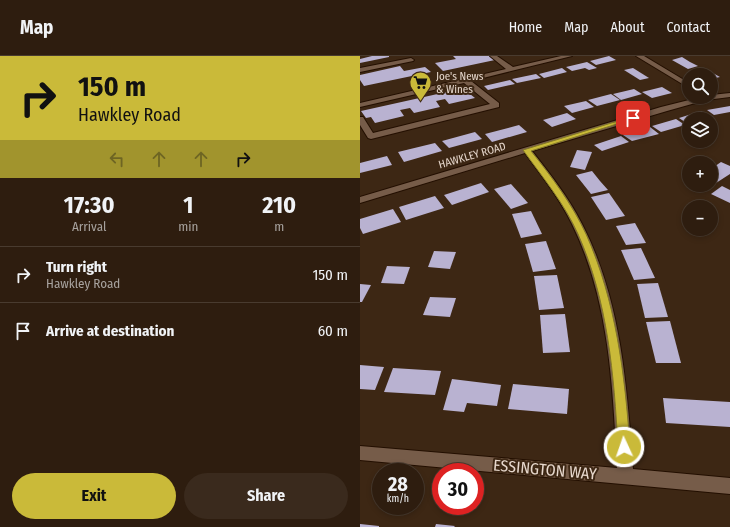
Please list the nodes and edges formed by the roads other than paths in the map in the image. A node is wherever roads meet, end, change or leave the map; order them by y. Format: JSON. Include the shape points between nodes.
{"nodes":[{"id":1,"x":493,"y":56,"type":"edge"},
{"id":2,"x":569,"y":56,"type":"edge"},
{"id":3,"x":639,"y":56,"type":"edge"},
{"id":4,"x":411,"y":60,"type":"dead end"},
{"id":5,"x":360,"y":70,"type":"edge"},
{"id":6,"x":512,"y":70,"type":"junction"},
{"id":7,"x":466,"y":81,"type":"junction"},
{"id":8,"x":682,"y":82,"type":"edge"},
{"id":9,"x":730,"y":95,"type":"edge"},
{"id":10,"x":718,"y":96,"type":"edge"},
{"id":11,"x":361,"y":102,"type":"edge"},
{"id":12,"x":684,"y":104,"type":"edge"},
{"id":13,"x":360,"y":119,"type":"edge"},
{"id":14,"x":527,"y":150,"type":"junction"},
{"id":15,"x":360,"y":200,"type":"edge"},
{"id":16,"x":360,"y":453,"type":"edge"},
{"id":17,"x":625,"y":476,"type":"junction"},
{"id":18,"x":730,"y":486,"type":"edge"}],
"edges":[{"from":1,"to":6,"type":"street"},
{"from":2,"to":6,"type":"street"},
{"from":3,"to":8,"type":"street"},
{"from":4,"to":5,"type":"street"},
{"from":6,"to":7,"type":"street"},
{"from":7,"to":11,"type":"street"},
{"from":7,"to":13,"type":"street","via":[[496,105],[371,136]]},
{"from":9,"to":10,"type":"street","name":"HAWKLEY ROAD"},
{"from":12,"to":14,"type":"street","name":"HAWKLEY ROAD"},
{"from":14,"to":15,"type":"street","name":"HAWKLEY ROAD"},
{"from":14,"to":17,"type":"street","via":[[553,184],[572,215],[582,234],[602,290],[615,349]]},
{"from":16,"to":17,"type":"street","name":"ESSINGTON WAY"},
{"from":17,"to":18,"type":"street","name":"ESSINGTON WAY"}]}
